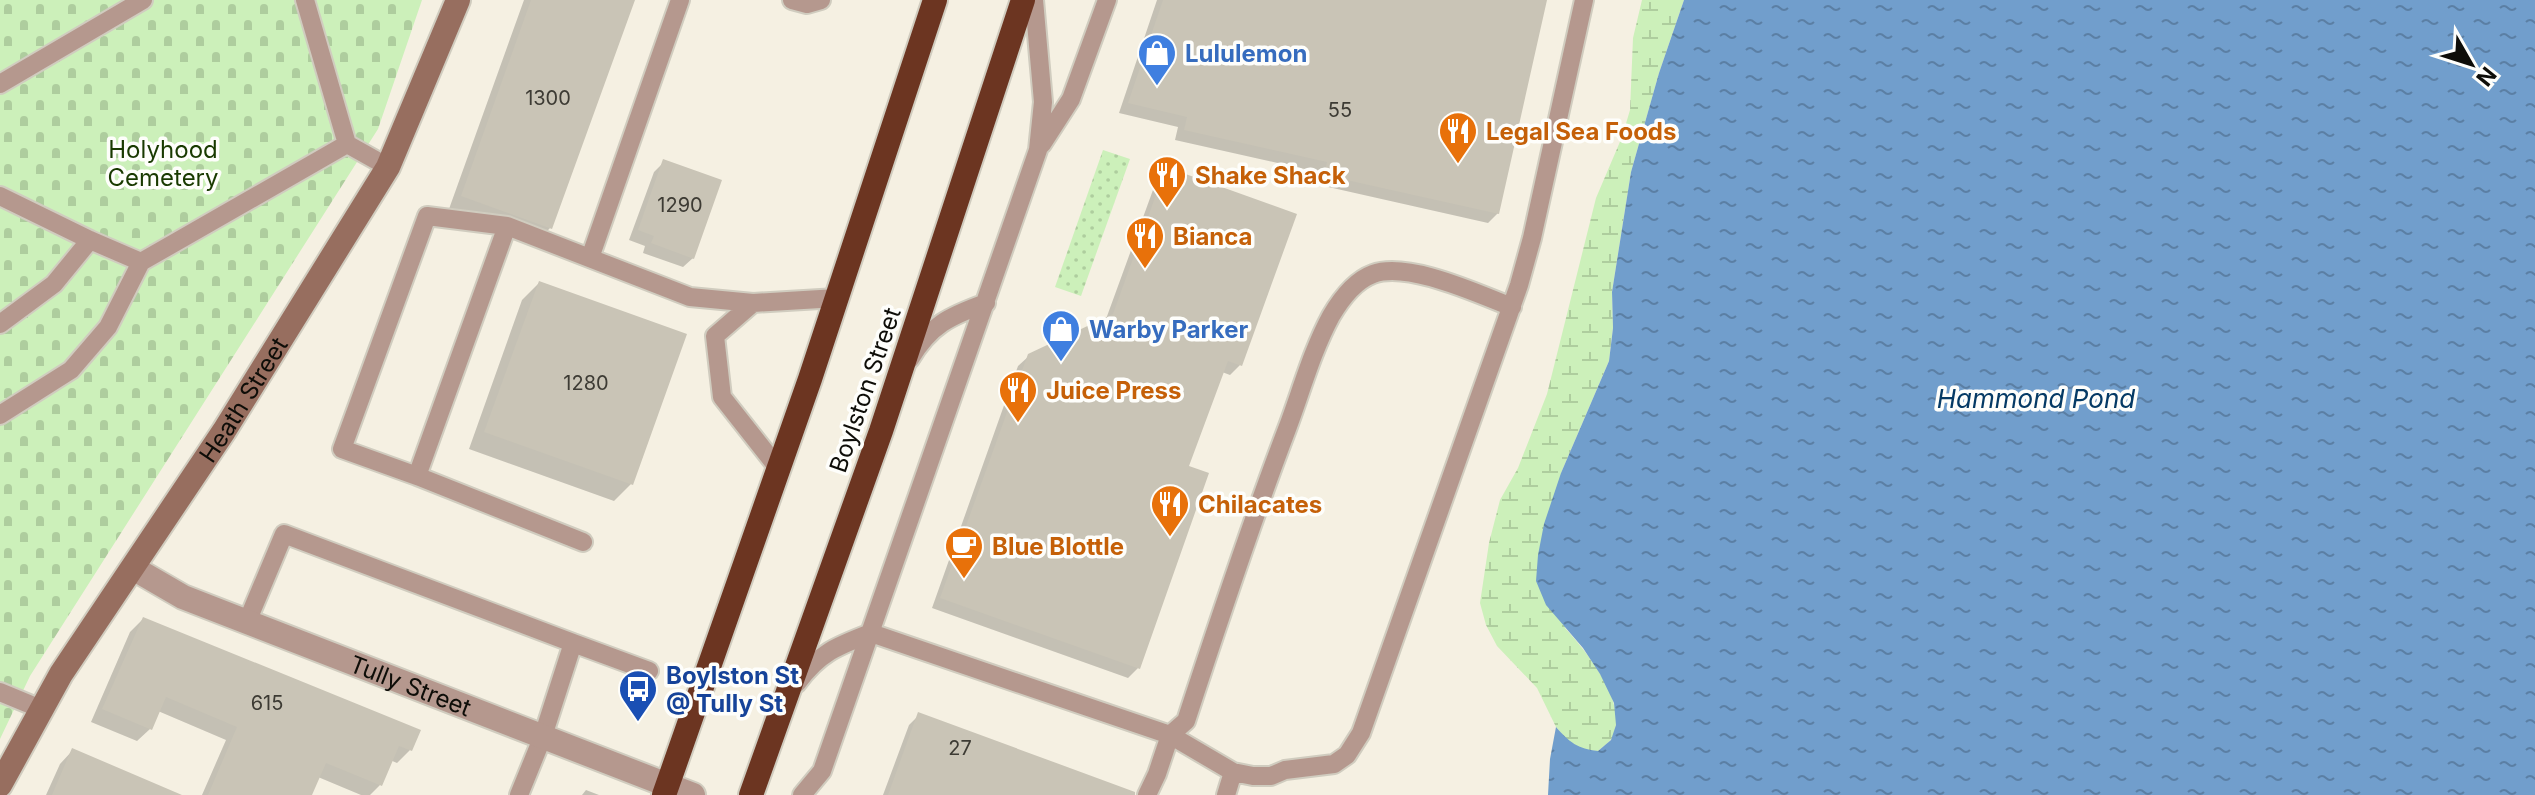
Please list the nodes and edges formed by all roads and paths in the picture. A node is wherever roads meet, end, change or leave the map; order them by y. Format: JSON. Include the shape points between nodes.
{"nodes":[{"id":1,"x":143,"y":0,"type":"edge"},
{"id":2,"x":305,"y":0,"type":"edge"},
{"id":3,"x":458,"y":0,"type":"edge"},
{"id":4,"x":680,"y":0,"type":"edge"},
{"id":5,"x":792,"y":0,"type":"edge"},
{"id":6,"x":821,"y":0,"type":"edge"},
{"id":7,"x":935,"y":0,"type":"edge"},
{"id":8,"x":1023,"y":0,"type":"edge"},
{"id":9,"x":1034,"y":0,"type":"edge"},
{"id":10,"x":1107,"y":0,"type":"edge"},
{"id":11,"x":1584,"y":0,"type":"edge"},
{"id":12,"x":0,"y":84,"type":"edge"},
{"id":13,"x":347,"y":144,"type":"junction"},
{"id":14,"x":1038,"y":150,"type":"junction"},
{"id":15,"x":388,"y":167,"type":"junction"},
{"id":16,"x":0,"y":196,"type":"edge"},
{"id":17,"x":507,"y":226,"type":"junction"},
{"id":18,"x":90,"y":240,"type":"junction"},
{"id":19,"x":590,"y":258,"type":"junction"},
{"id":20,"x":141,"y":262,"type":"junction"},
{"id":21,"x":837,"y":298,"type":"junction"},
{"id":22,"x":753,"y":303,"type":"junction"},
{"id":23,"x":986,"y":303,"type":"junction"},
{"id":24,"x":1512,"y":307,"type":"junction"},
{"id":25,"x":0,"y":324,"type":"edge"},
{"id":26,"x":900,"y":376,"type":"junction"},
{"id":27,"x":0,"y":415,"type":"edge"},
{"id":28,"x":778,"y":468,"type":"junction"},
{"id":29,"x":417,"y":476,"type":"junction"},
{"id":30,"x":583,"y":542,"type":"dead end"},
{"id":31,"x":133,"y":568,"type":"junction"},
{"id":32,"x":247,"y":622,"type":"junction"},
{"id":33,"x":871,"y":633,"type":"junction"},
{"id":34,"x":573,"y":643,"type":"junction"},
{"id":35,"x":649,"y":671,"type":"dead end"},
{"id":36,"x":0,"y":692,"type":"edge"},
{"id":37,"x":787,"y":696,"type":"junction"},
{"id":38,"x":41,"y":709,"type":"junction"},
{"id":39,"x":1170,"y":735,"type":"junction"},
{"id":40,"x":543,"y":736,"type":"junction"},
{"id":41,"x":1233,"y":772,"type":"junction"},
{"id":42,"x":0,"y":785,"type":"edge"},
{"id":43,"x":665,"y":790,"type":"edge"},
{"id":44,"x":519,"y":795,"type":"edge"},
{"id":45,"x":693,"y":795,"type":"edge"},
{"id":46,"x":751,"y":795,"type":"edge"},
{"id":47,"x":802,"y":795,"type":"edge"},
{"id":48,"x":1147,"y":795,"type":"edge"},
{"id":49,"x":1226,"y":795,"type":"edge"}],
"edges":[{"from":1,"to":12,"type":"lane"},
{"from":2,"to":13,"type":"lane"},
{"from":3,"to":15,"type":"street","name":"Heath Street"},
{"from":4,"to":19,"type":"lane"},
{"from":5,"to":6,"type":"lane"},
{"from":7,"to":21,"type":"highway"},
{"from":8,"to":26,"type":"highway","name":"Boylston Street"},
{"from":9,"to":14,"type":"lane","via":[[1043,102]]},
{"from":10,"to":14,"type":"lane","via":[[1071,99]]},
{"from":11,"to":24,"type":"lane"},
{"from":13,"to":15,"type":"lane"},
{"from":13,"to":20,"type":"lane"},
{"from":14,"to":23,"type":"lane"},
{"from":15,"to":31,"type":"street","name":"Heath Street"},
{"from":16,"to":18,"type":"lane"},
{"from":17,"to":19,"type":"lane"},
{"from":17,"to":29,"type":"lane"},
{"from":17,"to":29,"type":"lane","via":[[427,216],[342,449]]},
{"from":18,"to":20,"type":"lane"},
{"from":18,"to":25,"type":"lane","via":[[54,284]]},
{"from":19,"to":22,"type":"lane","via":[[690,297]]},
{"from":20,"to":27,"type":"lane","via":[[108,327],[71,370]]},
{"from":21,"to":22,"type":"lane"},
{"from":21,"to":28,"type":"highway"},
{"from":22,"to":28,"type":"lane","via":[[715,336],[722,397]]},
{"from":23,"to":26,"type":"lane","via":[[933,328]]},
{"from":23,"to":33,"type":"lane"},
{"from":24,"to":39,"type":"lane","via":[[1394,270],[1357,283],[1343,297],[1324,331],[1253,519],[1186,721]]},
{"from":24,"to":41,"type":"lane","via":[[1354,746],[1334,764],[1271,776]]},
{"from":26,"to":37,"type":"highway","name":"Boylston Street"},
{"from":28,"to":43,"type":"highway"},
{"from":29,"to":30,"type":"lane"},
{"from":31,"to":32,"type":"street","name":"Tully Street","via":[[180,596]]},
{"from":31,"to":38,"type":"street","name":"Heath Street"},
{"from":32,"to":34,"type":"lane","via":[[284,534]]},
{"from":32,"to":40,"type":"street","name":"Tully Street"},
{"from":33,"to":37,"type":"lane","via":[[818,658]]},
{"from":33,"to":39,"type":"lane"},
{"from":33,"to":47,"type":"lane","via":[[822,771]]},
{"from":34,"to":35,"type":"lane"},
{"from":34,"to":40,"type":"lane"},
{"from":36,"to":38,"type":"lane"},
{"from":37,"to":46,"type":"highway","name":"Boylston Street"},
{"from":38,"to":42,"type":"street","name":"Heath Street"},
{"from":39,"to":41,"type":"lane"},
{"from":39,"to":48,"type":"lane"},
{"from":40,"to":43,"type":"street","name":"Tully Street"},
{"from":40,"to":44,"type":"lane"},
{"from":41,"to":49,"type":"lane"},
{"from":43,"to":45,"type":"street","name":"Tully Street"}]}
